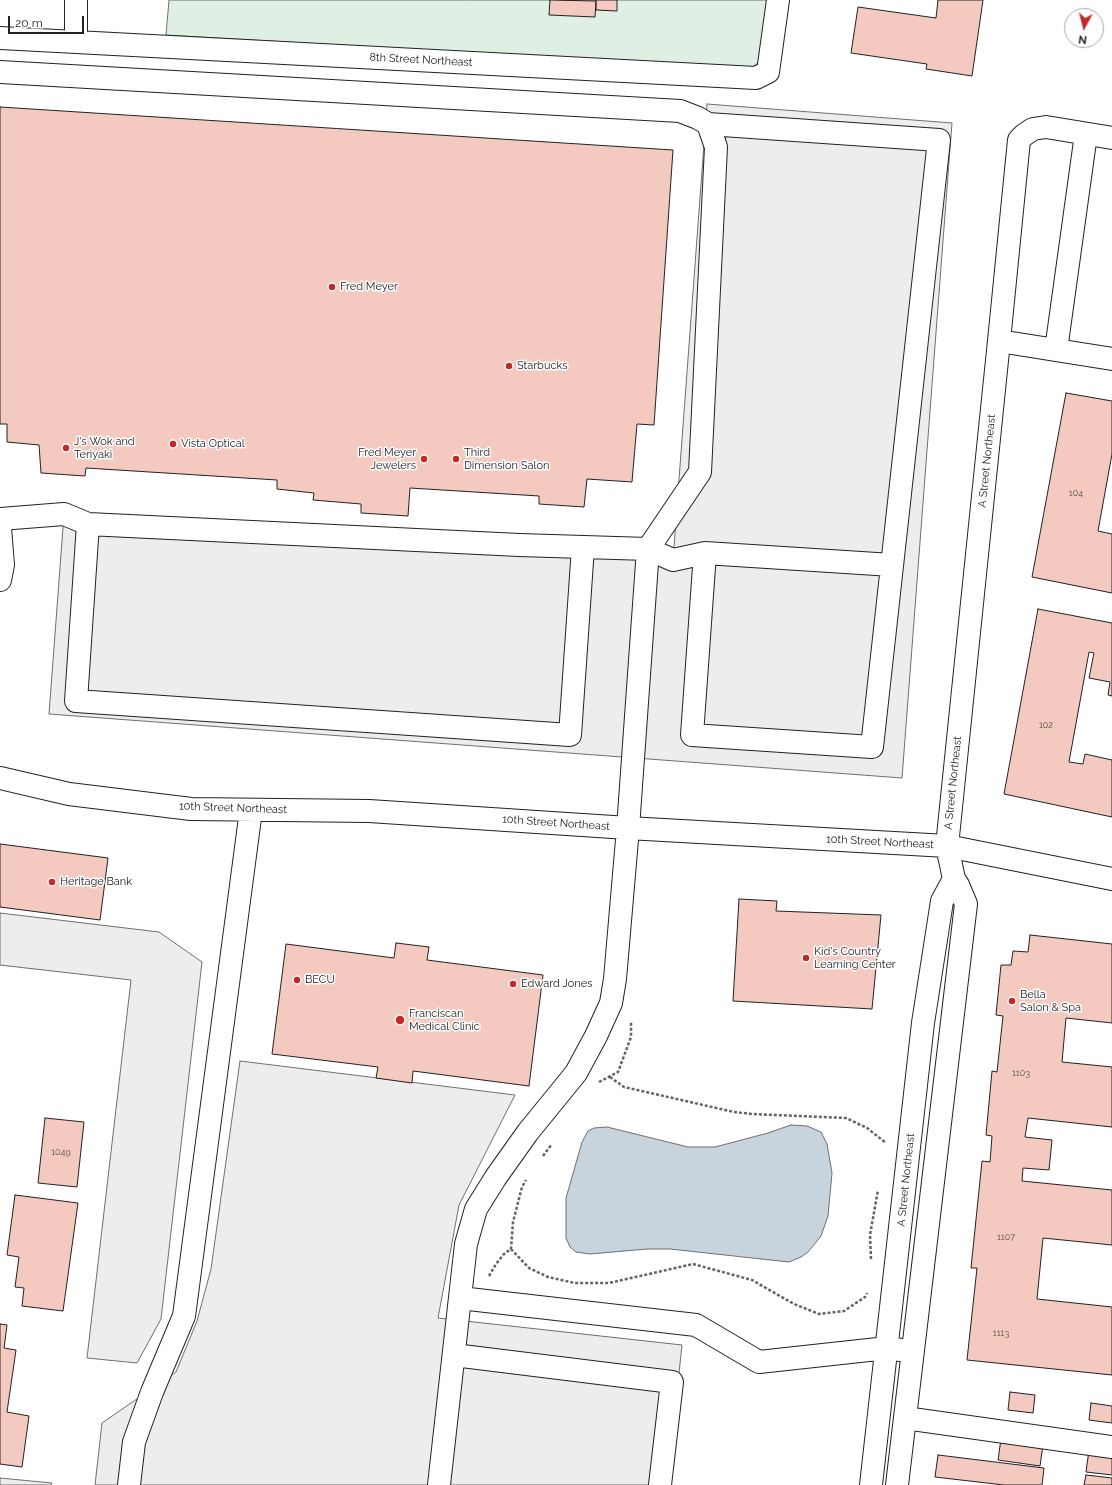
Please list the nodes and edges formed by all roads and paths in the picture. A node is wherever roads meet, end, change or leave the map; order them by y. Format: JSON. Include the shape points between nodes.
{"nodes":[{"id":1,"x":76,"y":0,"type":"edge"},
{"id":2,"x":778,"y":0,"type":"edge"},
{"id":3,"x":0,"y":38,"type":"edge"},
{"id":4,"x":76,"y":42,"type":"junction"},
{"id":5,"x":0,"y":72,"type":"edge"},
{"id":6,"x":708,"y":124,"type":"junction"},
{"id":7,"x":1086,"y":134,"type":"junction"},
{"id":8,"x":1112,"y":138,"type":"edge"},
{"id":9,"x":999,"y":341,"type":"junction"},
{"id":10,"x":1056,"y":350,"type":"junction"},
{"id":11,"x":1112,"y":359,"type":"edge"},
{"id":12,"x":0,"y":520,"type":"edge"},
{"id":13,"x":88,"y":524,"type":"junction"},
{"id":14,"x":0,"y":528,"type":"edge"},
{"id":15,"x":583,"y":547,"type":"junction"},
{"id":16,"x":648,"y":549,"type":"junction"},
{"id":17,"x":704,"y":553,"type":"junction"},
{"id":18,"x":892,"y":565,"type":"junction"},
{"id":19,"x":0,"y":580,"type":"edge"},
{"id":20,"x":0,"y":778,"type":"edge"},
{"id":21,"x":251,"y":810,"type":"junction"},
{"id":22,"x":628,"y":828,"type":"junction"},
{"id":23,"x":947,"y":846,"type":"junction"},
{"id":24,"x":954,"y":879,"type":"junction"},
{"id":25,"x":1112,"y":879,"type":"edge"},
{"id":26,"x":631,"y":1016,"type":"dead end"},
{"id":27,"x":610,"y":1077,"type":"junction"},
{"id":28,"x":593,"y":1086,"type":"dead end"},
{"id":29,"x":554,"y":1142,"type":"dead end"},
{"id":30,"x":885,"y":1151,"type":"dead end"},
{"id":31,"x":540,"y":1159,"type":"dead end"},
{"id":32,"x":528,"y":1175,"type":"dead end"},
{"id":33,"x":878,"y":1189,"type":"dead end"},
{"id":34,"x":511,"y":1249,"type":"junction"},
{"id":35,"x":871,"y":1266,"type":"dead end"},
{"id":36,"x":869,"y":1286,"type":"dead end"},
{"id":37,"x":460,"y":1298,"type":"junction"},
{"id":38,"x":485,"y":1301,"type":"junction"},
{"id":39,"x":887,"y":1348,"type":"junction"},
{"id":40,"x":912,"y":1351,"type":"junction"},
{"id":41,"x":454,"y":1355,"type":"junction"},
{"id":42,"x":904,"y":1418,"type":"junction"},
{"id":43,"x":1112,"y":1447,"type":"edge"},
{"id":44,"x":129,"y":1485,"type":"edge"},
{"id":45,"x":439,"y":1485,"type":"edge"},
{"id":46,"x":660,"y":1485,"type":"edge"},
{"id":47,"x":871,"y":1485,"type":"edge"},
{"id":48,"x":896,"y":1485,"type":"edge"}],
"edges":[{"from":1,"to":4,"type":"street"},
{"from":2,"to":4,"type":"street","name":"8th Street Northeast","via":[[768,72],[756,78]]},
{"from":3,"to":4,"type":"street","name":"8th Street Northeast"},
{"from":5,"to":6,"type":"street","via":[[680,111]]},
{"from":6,"to":16,"type":"street","via":[[716,147],[700,472]]},
{"from":6,"to":18,"type":"street","via":[[939,140]]},
{"from":7,"to":8,"type":"street","name":"A Street Northeast"},
{"from":7,"to":9,"type":"street","name":"A Street Northeast","via":[[1046,127],[1033,129],[1019,140]]},
{"from":7,"to":10,"type":"street"},
{"from":9,"to":10,"type":"street"},
{"from":9,"to":23,"type":"street","name":"A Street Northeast"},
{"from":10,"to":11,"type":"street"},
{"from":12,"to":13,"type":"street","via":[[64,514]]},
{"from":13,"to":15,"type":"street"},
{"from":13,"to":15,"type":"street","via":[[76,701],[570,735]]},
{"from":14,"to":19,"type":"street","via":[[3,565]]},
{"from":15,"to":16,"type":"street"},
{"from":16,"to":17,"type":"street","via":[[673,560]]},
{"from":16,"to":22,"type":"street"},
{"from":17,"to":18,"type":"street"},
{"from":17,"to":18,"type":"street","via":[[692,735],[872,746]]},
{"from":20,"to":21,"type":"street","name":"10th Street Northeast","via":[[69,794],[191,809]]},
{"from":21,"to":22,"type":"street","name":"10th Street Northeast","via":[[369,811]]},
{"from":21,"to":44,"type":"street","via":[[184,1316],[134,1442]]},
{"from":22,"to":23,"type":"street","name":"10th Street Northeast"},
{"from":22,"to":37,"type":"street","via":[[615,979],[610,1003],[576,1073],[528,1132],[476,1209],[466,1244]]},
{"from":23,"to":24,"type":"street","name":"A Street Northeast"},
{"from":23,"to":25,"type":"street","name":"10th Street Northeast"},
{"from":24,"to":39,"type":"street","name":"A Street Northeast","via":[[942,901],[923,1023]]},
{"from":24,"to":40,"type":"street","name":"A Street Northeast","via":[[966,904]]},
{"from":26,"to":27,"type":"path","via":[[631,1038],[618,1072]]},
{"from":27,"to":28,"type":"path"},
{"from":27,"to":30,"type":"path","via":[[624,1087],[734,1112],[846,1118],[866,1128],[886,1143]]},
{"from":29,"to":31,"type":"path"},
{"from":32,"to":34,"type":"path","via":[[522,1187],[513,1222]]},
{"from":33,"to":35,"type":"path","via":[[870,1235]]},
{"from":34,"to":36,"type":"path","via":[[529,1268],[548,1277],[575,1283],[609,1283],[693,1264],[752,1280],[794,1304],[819,1314],[844,1311],[865,1297]]},
{"from":34,"to":38,"type":"path","via":[[496,1264],[488,1280]]},
{"from":37,"to":38,"type":"street"},
{"from":37,"to":41,"type":"street"},
{"from":38,"to":39,"type":"street","via":[[696,1325],[759,1362]]},
{"from":39,"to":40,"type":"street"},
{"from":39,"to":47,"type":"street","name":"A Street Northeast"},
{"from":40,"to":42,"type":"street","name":"A Street Northeast"},
{"from":41,"to":45,"type":"street"},
{"from":41,"to":46,"type":"street","via":[[672,1382]]},
{"from":42,"to":43,"type":"street"},
{"from":42,"to":48,"type":"street","name":"A Street Northeast"}]}
